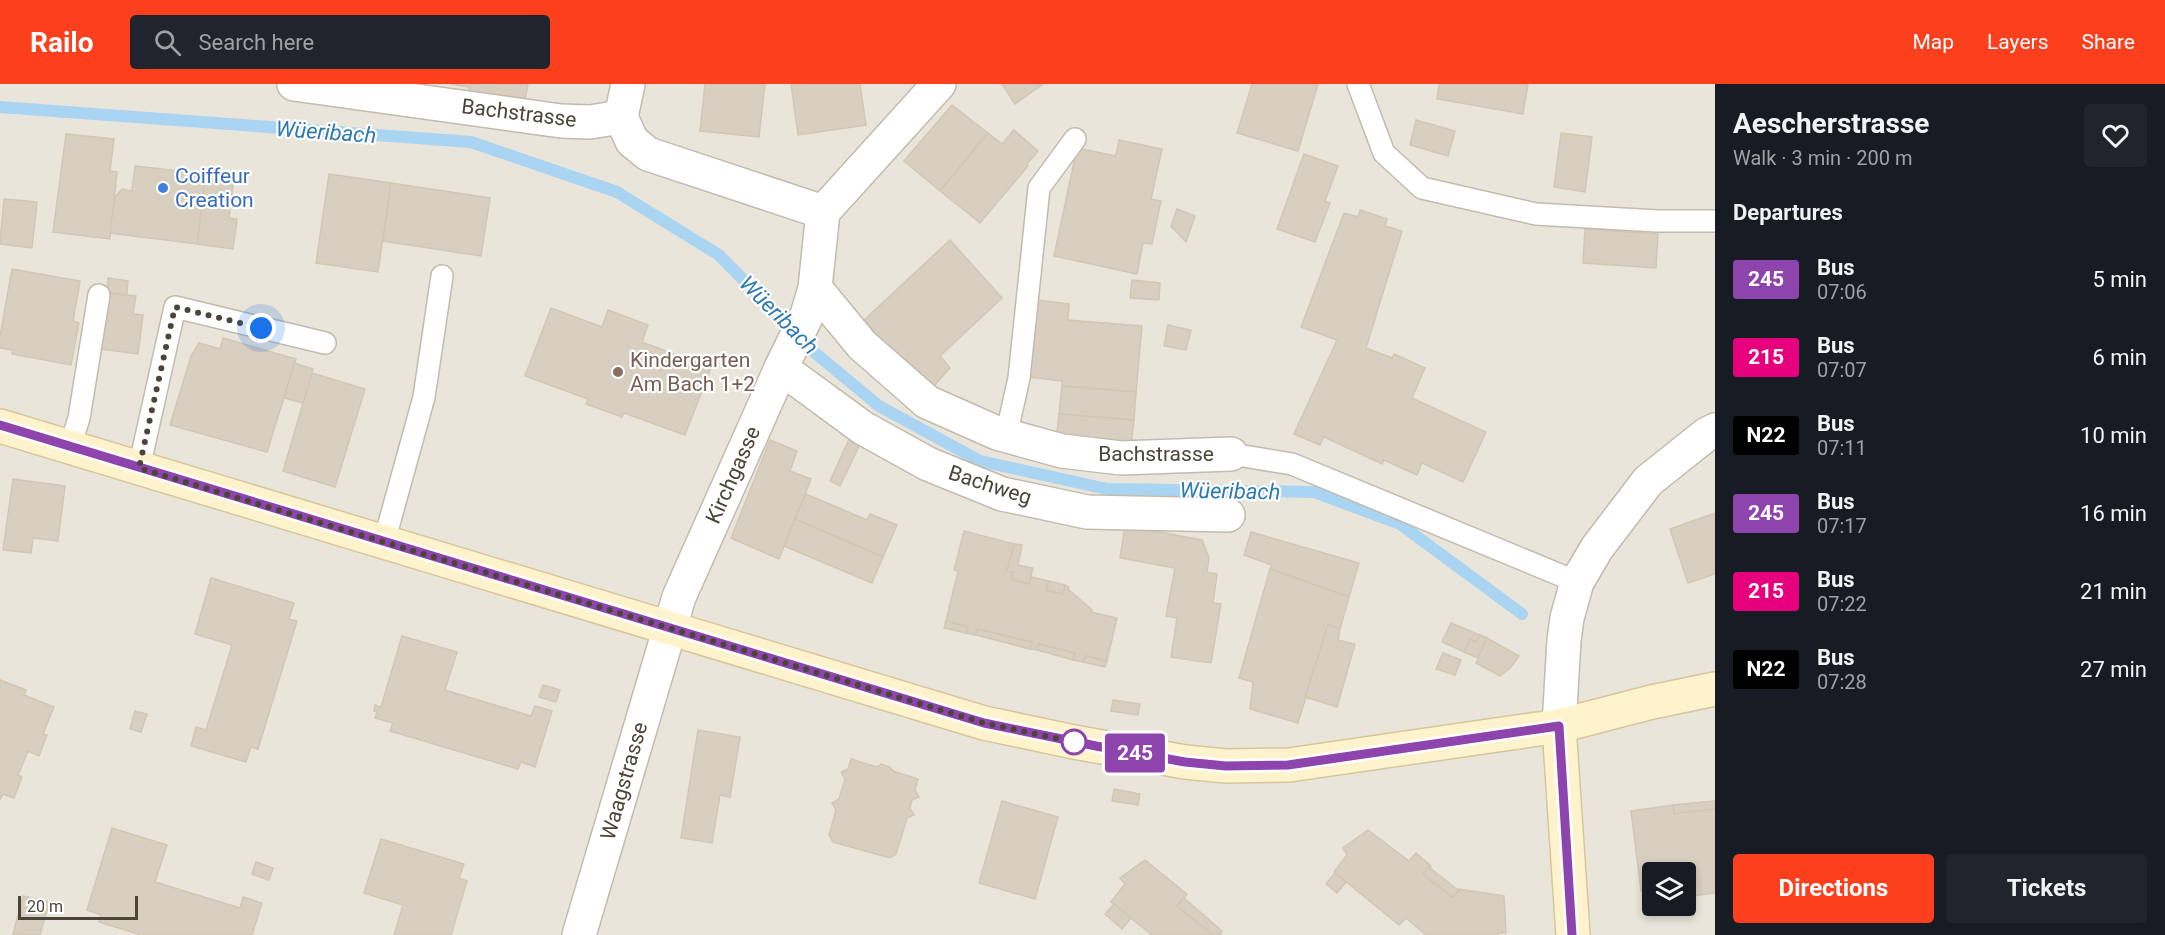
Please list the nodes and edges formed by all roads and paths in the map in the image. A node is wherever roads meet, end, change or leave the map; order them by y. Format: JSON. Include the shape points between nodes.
{"nodes":[{"id":1,"x":294,"y":84,"type":"edge"},
{"id":2,"x":628,"y":84,"type":"edge"},
{"id":3,"x":939,"y":84,"type":"edge"},
{"id":4,"x":1358,"y":84,"type":"edge"},
{"id":5,"x":621,"y":117,"type":"junction"},
{"id":6,"x":1075,"y":139,"type":"dead end"},
{"id":7,"x":823,"y":212,"type":"junction"},
{"id":8,"x":1715,"y":221,"type":"edge"},
{"id":9,"x":442,"y":276,"type":"dead end"},
{"id":10,"x":99,"y":295,"type":"dead end"},
{"id":11,"x":811,"y":302,"type":"junction"},
{"id":12,"x":325,"y":343,"type":"dead end"},
{"id":13,"x":785,"y":358,"type":"junction"},
{"id":14,"x":0,"y":426,"type":"edge"},
{"id":15,"x":1715,"y":430,"type":"edge"},
{"id":16,"x":1006,"y":436,"type":"junction"},
{"id":17,"x":70,"y":447,"type":"junction"},
{"id":18,"x":1231,"y":454,"type":"joint"},
{"id":19,"x":139,"y":468,"type":"junction"},
{"id":20,"x":1228,"y":515,"type":"dead end"},
{"id":21,"x":384,"y":542,"type":"junction"},
{"id":22,"x":1577,"y":582,"type":"junction"},
{"id":23,"x":669,"y":628,"type":"junction"},
{"id":24,"x":1715,"y":689,"type":"edge"},
{"id":25,"x":1559,"y":726,"type":"junction"},
{"id":26,"x":579,"y":935,"type":"edge"},
{"id":27,"x":1572,"y":935,"type":"edge"}],
"edges":[{"from":1,"to":5,"type":"street","name":"Bachstrasse","via":[[561,121]]},
{"from":2,"to":5,"type":"street"},
{"from":3,"to":7,"type":"street"},
{"from":4,"to":8,"type":"lane","via":[[1384,153],[1422,188],[1536,214]]},
{"from":5,"to":7,"type":"street","via":[[632,141],[648,154]]},
{"from":6,"to":16,"type":"lane","via":[[1040,188],[1019,378]]},
{"from":7,"to":11,"type":"street","name":"Kirchgasse"},
{"from":9,"to":21,"type":"lane","via":[[424,397]]},
{"from":10,"to":17,"type":"lane","via":[[79,418]]},
{"from":11,"to":13,"type":"street","name":"Kirchgasse"},
{"from":11,"to":16,"type":"street","name":"Bachstrasse","via":[[927,402]]},
{"from":12,"to":19,"type":"lane","via":[[175,307]]},
{"from":13,"to":20,"type":"street","name":"Bachweg","via":[[863,428],[928,464],[1002,494],[1087,512]]},
{"from":13,"to":23,"type":"street","name":"Kirchgasse","via":[[679,597]]},
{"from":14,"to":17,"type":"main road"},
{"from":15,"to":22,"type":"street","via":[[1648,481],[1597,548]]},
{"from":16,"to":18,"type":"street","name":"Bachstrasse","via":[[1062,451],[1121,458]]},
{"from":17,"to":19,"type":"main road"},
{"from":18,"to":22,"type":"lane","via":[[1292,464]]},
{"from":19,"to":21,"type":"main road"},
{"from":21,"to":23,"type":"main road"},
{"from":22,"to":25,"type":"street","via":[[1564,640]]},
{"from":23,"to":25,"type":"main road","via":[[984,723],[1185,762],[1288,765]]},
{"from":23,"to":26,"type":"street","name":"Waagstrasse"},
{"from":24,"to":25,"type":"main road"},
{"from":25,"to":27,"type":"main road"}]}
